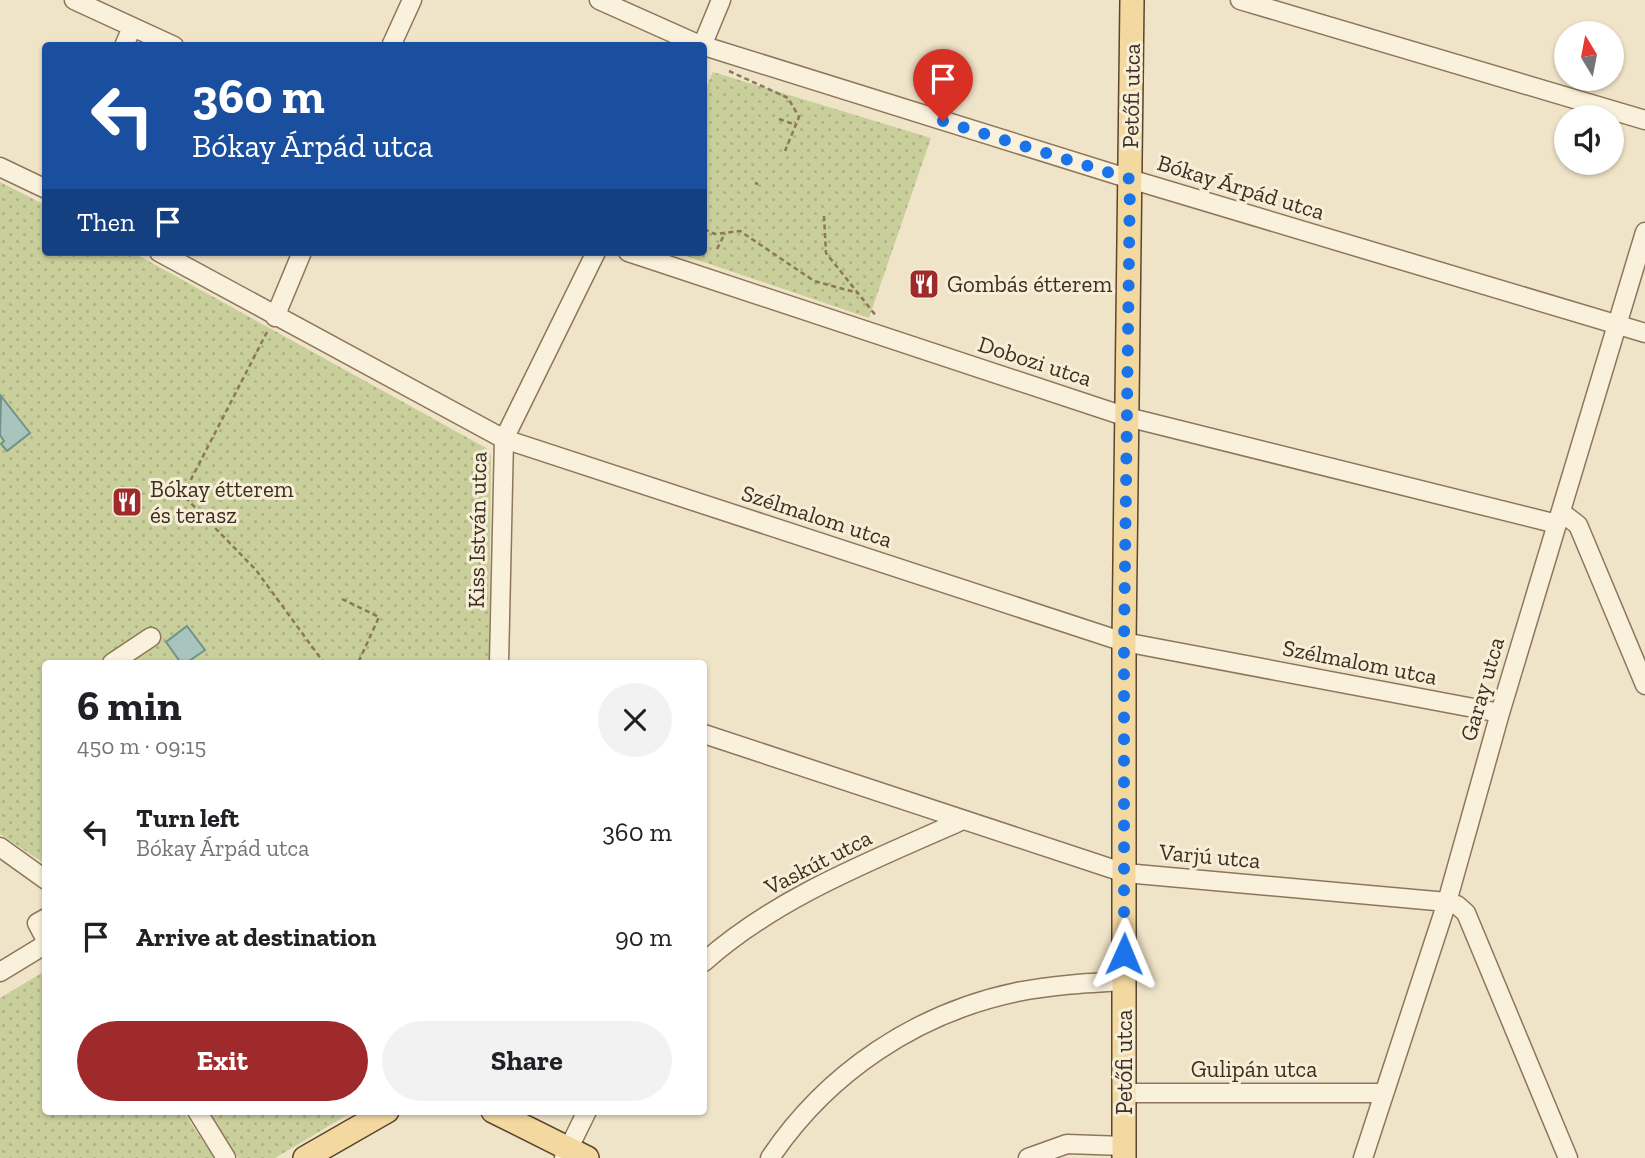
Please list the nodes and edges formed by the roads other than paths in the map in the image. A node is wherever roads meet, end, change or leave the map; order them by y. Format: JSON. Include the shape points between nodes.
{"nodes":[{"id":1,"x":75,"y":0,"type":"edge"},
{"id":2,"x":412,"y":0,"type":"edge"},
{"id":3,"x":599,"y":0,"type":"edge"},
{"id":4,"x":721,"y":0,"type":"edge"},
{"id":5,"x":1132,"y":0,"type":"edge"},
{"id":6,"x":1240,"y":0,"type":"edge"},
{"id":7,"x":132,"y":27,"type":"junction"},
{"id":8,"x":126,"y":42,"type":"edge"},
{"id":9,"x":165,"y":42,"type":"edge"},
{"id":10,"x":393,"y":42,"type":"edge"},
{"id":11,"x":694,"y":42,"type":"edge"},
{"id":12,"x":705,"y":42,"type":"edge"},
{"id":13,"x":707,"y":47,"type":"edge"},
{"id":14,"x":1645,"y":120,"type":"edge"},
{"id":15,"x":0,"y":167,"type":"edge"},
{"id":16,"x":1130,"y":179,"type":"junction"},
{"id":17,"x":42,"y":187,"type":"edge"},
{"id":18,"x":1645,"y":232,"type":"edge"},
{"id":19,"x":166,"y":256,"type":"edge"},
{"id":20,"x":300,"y":256,"type":"edge"},
{"id":21,"x":594,"y":256,"type":"edge"},
{"id":22,"x":640,"y":256,"type":"edge"},
{"id":23,"x":275,"y":317,"type":"junction"},
{"id":24,"x":1617,"y":325,"type":"junction"},
{"id":25,"x":1645,"y":333,"type":"edge"},
{"id":26,"x":1127,"y":417,"type":"junction"},
{"id":27,"x":504,"y":439,"type":"junction"},
{"id":28,"x":1559,"y":518,"type":"junction"},
{"id":29,"x":151,"y":637,"type":"dead end"},
{"id":30,"x":1124,"y":642,"type":"junction"},
{"id":31,"x":116,"y":660,"type":"edge"},
{"id":32,"x":499,"y":660,"type":"edge"},
{"id":33,"x":1645,"y":685,"type":"edge"},
{"id":34,"x":1500,"y":713,"type":"junction"},
{"id":35,"x":707,"y":735,"type":"edge"},
{"id":36,"x":963,"y":820,"type":"junction"},
{"id":37,"x":0,"y":847,"type":"edge"},
{"id":38,"x":1125,"y":873,"type":"junction"},
{"id":39,"x":42,"y":877,"type":"edge"},
{"id":40,"x":1447,"y":902,"type":"junction"},
{"id":41,"x":42,"y":945,"type":"edge"},
{"id":42,"x":707,"y":959,"type":"edge"},
{"id":43,"x":0,"y":972,"type":"edge"},
{"id":44,"x":1124,"y":981,"type":"junction"},
{"id":45,"x":1125,"y":1093,"type":"junction"},
{"id":46,"x":1384,"y":1093,"type":"junction"},
{"id":47,"x":199,"y":1115,"type":"edge"},
{"id":48,"x":380,"y":1115,"type":"edge"},
{"id":49,"x":500,"y":1115,"type":"edge"},
{"id":50,"x":586,"y":1115,"type":"edge"},
{"id":51,"x":1124,"y":1152,"type":"edge"},
{"id":52,"x":573,"y":1155,"type":"edge"},
{"id":53,"x":226,"y":1158,"type":"edge"},
{"id":54,"x":306,"y":1158,"type":"edge"},
{"id":55,"x":770,"y":1158,"type":"edge"},
{"id":56,"x":1028,"y":1158,"type":"edge"},
{"id":57,"x":1363,"y":1158,"type":"edge"},
{"id":58,"x":1568,"y":1158,"type":"edge"}],
"edges":[{"from":1,"to":7,"type":"street"},
{"from":2,"to":10,"type":"street"},
{"from":3,"to":11,"type":"street","name":"Bókay Árpád utca"},
{"from":4,"to":12,"type":"street"},
{"from":5,"to":16,"type":"main road","name":"Petőfi utca"},
{"from":6,"to":14,"type":"street"},
{"from":7,"to":8,"type":"street"},
{"from":7,"to":9,"type":"street"},
{"from":13,"to":16,"type":"street","name":"Bókay Árpád utca"},
{"from":15,"to":17,"type":"street"},
{"from":16,"to":24,"type":"street","name":"Bókay Árpád utca"},
{"from":16,"to":26,"type":"main road","name":"Petőfi utca"},
{"from":18,"to":24,"type":"street","name":"Garay utca"},
{"from":19,"to":23,"type":"street","name":"Szélmalom utca"},
{"from":20,"to":23,"type":"street"},
{"from":21,"to":27,"type":"street","name":"Kiss István utca"},
{"from":22,"to":26,"type":"street","name":"Dobozi utca"},
{"from":23,"to":27,"type":"street","name":"Szélmalom utca"},
{"from":24,"to":25,"type":"street","name":"Bókay Árpád utca"},
{"from":24,"to":28,"type":"street","name":"Garay utca"},
{"from":26,"to":28,"type":"street","name":"Dobozi utca"},
{"from":26,"to":30,"type":"main road","name":"Petőfi utca"},
{"from":27,"to":30,"type":"street","name":"Szélmalom utca"},
{"from":27,"to":32,"type":"street","name":"Kiss István utca"},
{"from":28,"to":33,"type":"street","via":[[1578,525]]},
{"from":28,"to":34,"type":"street","name":"Garay utca"},
{"from":29,"to":31,"type":"street"},
{"from":30,"to":34,"type":"street","name":"Szélmalom utca"},
{"from":30,"to":38,"type":"main road","name":"Petőfi utca"},
{"from":34,"to":40,"type":"street","name":"Garay utca"},
{"from":35,"to":36,"type":"street","name":"Varjú utca"},
{"from":36,"to":38,"type":"street","name":"Varjú utca"},
{"from":36,"to":42,"type":"street","name":"Vaskút utca","via":[[798,897],[739,932]]},
{"from":37,"to":39,"type":"street"},
{"from":38,"to":40,"type":"street","name":"Varjú utca"},
{"from":38,"to":44,"type":"main road","name":"Petőfi utca"},
{"from":40,"to":46,"type":"street","name":"Garay utca"},
{"from":40,"to":58,"type":"street","via":[[1466,913]]},
{"from":41,"to":43,"type":"street"},
{"from":44,"to":45,"type":"main road","name":"Petőfi utca"},
{"from":44,"to":55,"type":"street","via":[[1017,992],[965,1006],[916,1027],[867,1057],[830,1088]]},
{"from":45,"to":46,"type":"street","name":"Gulipán utca"},
{"from":45,"to":51,"type":"main road","name":"Petőfi utca"},
{"from":46,"to":57,"type":"street","name":"Garay utca"},
{"from":47,"to":53,"type":"street"},
{"from":48,"to":54,"type":"main road"},
{"from":49,"to":52,"type":"main road"},
{"from":50,"to":52,"type":"street"},
{"from":51,"to":56,"type":"street","via":[[1067,1144]]}]}
